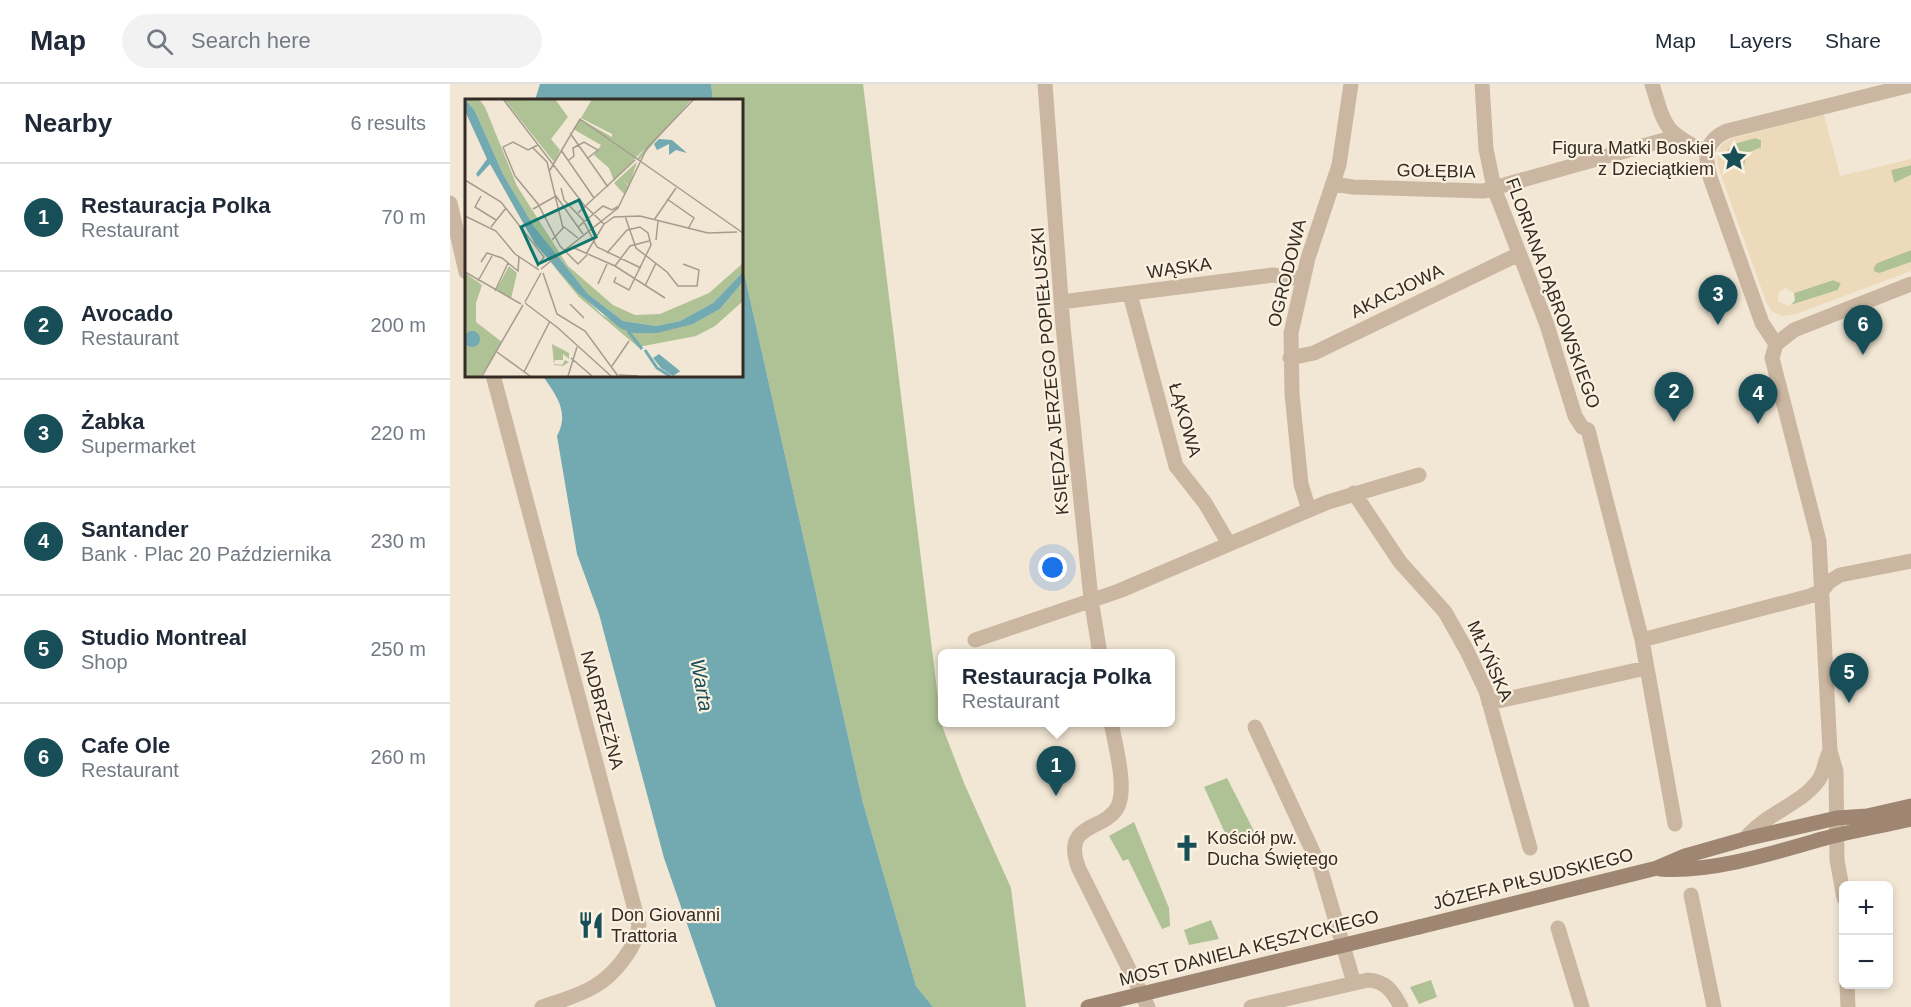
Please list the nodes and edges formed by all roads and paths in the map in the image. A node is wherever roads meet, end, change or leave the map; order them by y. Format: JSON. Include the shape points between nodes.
{"nodes":[{"id":1,"x":1045,"y":84,"type":"edge"},
{"id":2,"x":1352,"y":84,"type":"edge"},
{"id":3,"x":1482,"y":84,"type":"edge"},
{"id":4,"x":1652,"y":84,"type":"edge"},
{"id":5,"x":1911,"y":85,"type":"edge"},
{"id":6,"x":1675,"y":137,"type":"junction"},
{"id":7,"x":1706,"y":152,"type":"junction"},
{"id":8,"x":1333,"y":184,"type":"junction"},
{"id":9,"x":1494,"y":188,"type":"junction"},
{"id":10,"x":450,"y":203,"type":"edge"},
{"id":11,"x":1519,"y":254,"type":"junction"},
{"id":12,"x":465,"y":268,"type":"edge"},
{"id":13,"x":1302,"y":279,"type":"junction"},
{"id":14,"x":1911,"y":284,"type":"edge"},
{"id":15,"x":1130,"y":294,"type":"junction"},
{"id":16,"x":1061,"y":302,"type":"junction"},
{"id":17,"x":1776,"y":344,"type":"junction"},
{"id":18,"x":1290,"y":358,"type":"junction"},
{"id":19,"x":493,"y":376,"type":"edge"},
{"id":20,"x":1419,"y":475,"type":"dead end"},
{"id":21,"x":1354,"y":493,"type":"junction"},
{"id":22,"x":1309,"y":510,"type":"junction"},
{"id":23,"x":1228,"y":544,"type":"junction"},
{"id":24,"x":1911,"y":561,"type":"edge"},
{"id":25,"x":1822,"y":591,"type":"junction"},
{"id":26,"x":1091,"y":599,"type":"junction"},
{"id":27,"x":975,"y":640,"type":"dead end"},
{"id":28,"x":1642,"y":640,"type":"junction"},
{"id":29,"x":1099,"y":649,"type":"edge"},
{"id":30,"x":1646,"y":668,"type":"junction"},
{"id":31,"x":1489,"y":703,"type":"junction"},
{"id":32,"x":1112,"y":727,"type":"edge"},
{"id":33,"x":1255,"y":727,"type":"dead end"},
{"id":34,"x":1830,"y":751,"type":"junction"},
{"id":35,"x":1911,"y":806,"type":"edge"},
{"id":36,"x":1837,"y":818,"type":"junction"},
{"id":37,"x":1911,"y":819,"type":"edge"},
{"id":38,"x":1675,"y":824,"type":"dead end"},
{"id":39,"x":1837,"y":837,"type":"junction"},
{"id":40,"x":1745,"y":839,"type":"junction"},
{"id":41,"x":1530,"y":848,"type":"dead end"},
{"id":42,"x":1657,"y":868,"type":"junction"},
{"id":43,"x":1840,"y":881,"type":"edge"},
{"id":44,"x":1691,"y":895,"type":"dead end"},
{"id":45,"x":1419,"y":927,"type":"joint"},
{"id":46,"x":1558,"y":928,"type":"dead end"},
{"id":47,"x":1354,"y":982,"type":"junction"},
{"id":48,"x":1847,"y":989,"type":"edge"},
{"id":49,"x":542,"y":1007,"type":"edge"},
{"id":50,"x":1088,"y":1007,"type":"edge"},
{"id":51,"x":1148,"y":1007,"type":"edge"},
{"id":52,"x":1251,"y":1007,"type":"edge"},
{"id":53,"x":1401,"y":1007,"type":"edge"},
{"id":54,"x":1582,"y":1007,"type":"edge"},
{"id":55,"x":1714,"y":1007,"type":"edge"},
{"id":56,"x":1848,"y":1007,"type":"edge"}],
"edges":[{"from":1,"to":16,"type":"street","name":"KSIĘDZA JERZEGO POPIEŁUSZKI"},
{"from":2,"to":8,"type":"street","name":"OGRODOWA"},
{"from":3,"to":9,"type":"street","name":"FLORIANA DĄBROWSKIEGO","via":[[1486,149]]},
{"from":4,"to":6,"type":"street","via":[[1663,121]]},
{"from":5,"to":7,"type":"street","via":[[1727,131],[1713,140]]},
{"from":6,"to":7,"type":"street"},
{"from":6,"to":9,"type":"street","name":"GOŁĘBIA"},
{"from":7,"to":17,"type":"street","via":[[1707,167],[1758,314],[1767,335]]},
{"from":8,"to":9,"type":"street","name":"GOŁĘBIA","via":[[1472,193]]},
{"from":8,"to":13,"type":"street","name":"OGRODOWA"},
{"from":9,"to":11,"type":"street","name":"FLORIANA DĄBROWSKIEGO"},
{"from":10,"to":12,"type":"street"},
{"from":11,"to":18,"type":"street","name":"AKACJOWA","via":[[1314,353]]},
{"from":11,"to":28,"type":"street","name":"FLORIANA DĄBROWSKIEGO","via":[[1575,416],[1588,430]]},
{"from":13,"to":15,"type":"street","name":"WĄSKA","via":[[1273,275]]},
{"from":13,"to":18,"type":"street","name":"OGRODOWA"},
{"from":14,"to":17,"type":"street","via":[[1794,330]]},
{"from":15,"to":16,"type":"street","name":"WĄSKA"},
{"from":15,"to":23,"type":"street","name":"ŁĄKOWA","via":[[1176,466],[1205,502]]},
{"from":16,"to":26,"type":"street","name":"KSIĘDZA JERZEGO POPIEŁUSZKI"},
{"from":17,"to":25,"type":"street","via":[[1772,366],[1819,541]]},
{"from":18,"to":22,"type":"street","name":"OGRODOWA","via":[[1301,484]]},
{"from":19,"to":49,"type":"street","name":"NADBRZEŻNA","via":[[639,925],[630,950],[600,983]]},
{"from":20,"to":21,"type":"street"},
{"from":21,"to":22,"type":"street"},
{"from":21,"to":31,"type":"street","name":"MŁYŃSKA","via":[[1400,561],[1451,621]]},
{"from":22,"to":23,"type":"street"},
{"from":23,"to":26,"type":"street","via":[[1119,591]]},
{"from":24,"to":25,"type":"street","via":[[1840,575]]},
{"from":25,"to":28,"type":"street"},
{"from":25,"to":34,"type":"street"},
{"from":26,"to":27,"type":"street"},
{"from":26,"to":29,"type":"street","name":"KSIĘDZA JERZEGO POPIEŁUSZKI"},
{"from":28,"to":30,"type":"street","name":"FLORIANA DĄBROWSKIEGO"},
{"from":30,"to":31,"type":"street"},
{"from":30,"to":38,"type":"street","name":"FLORIANA DĄBROWSKIEGO"},
{"from":31,"to":41,"type":"street","name":"MŁYŃSKA"},
{"from":32,"to":51,"type":"street","via":[[1122,788],[1118,808],[1083,832],[1074,845],[1074,853]]},
{"from":33,"to":47,"type":"street","via":[[1324,877]]},
{"from":34,"to":36,"type":"street","via":[[1836,771]]},
{"from":34,"to":40,"type":"street","via":[[1815,785],[1761,822]]},
{"from":35,"to":36,"type":"street","name":"JÓZEFA PIŁSUDSKIEGO"},
{"from":36,"to":39,"type":"street"},
{"from":36,"to":40,"type":"street","name":"JÓZEFA PIŁSUDSKIEGO"},
{"from":37,"to":39,"type":"street","name":"JÓZEFA PIŁSUDSKIEGO"},
{"from":39,"to":42,"type":"street","name":"JÓZEFA PIŁSUDSKIEGO","via":[[1713,865]]},
{"from":39,"to":43,"type":"street"},
{"from":40,"to":42,"type":"street","name":"JÓZEFA PIŁSUDSKIEGO"},
{"from":42,"to":45,"type":"street","name":"JÓZEFA PIŁSUDSKIEGO"},
{"from":44,"to":55,"type":"street"},
{"from":45,"to":50,"type":"street","name":"MOST DANIELA KĘSZYCKIEGO","bridge":true},
{"from":46,"to":54,"type":"street"},
{"from":47,"to":52,"type":"street"},
{"from":47,"to":53,"type":"street","via":[[1383,983]]},
{"from":48,"to":56,"type":"street"}]}
